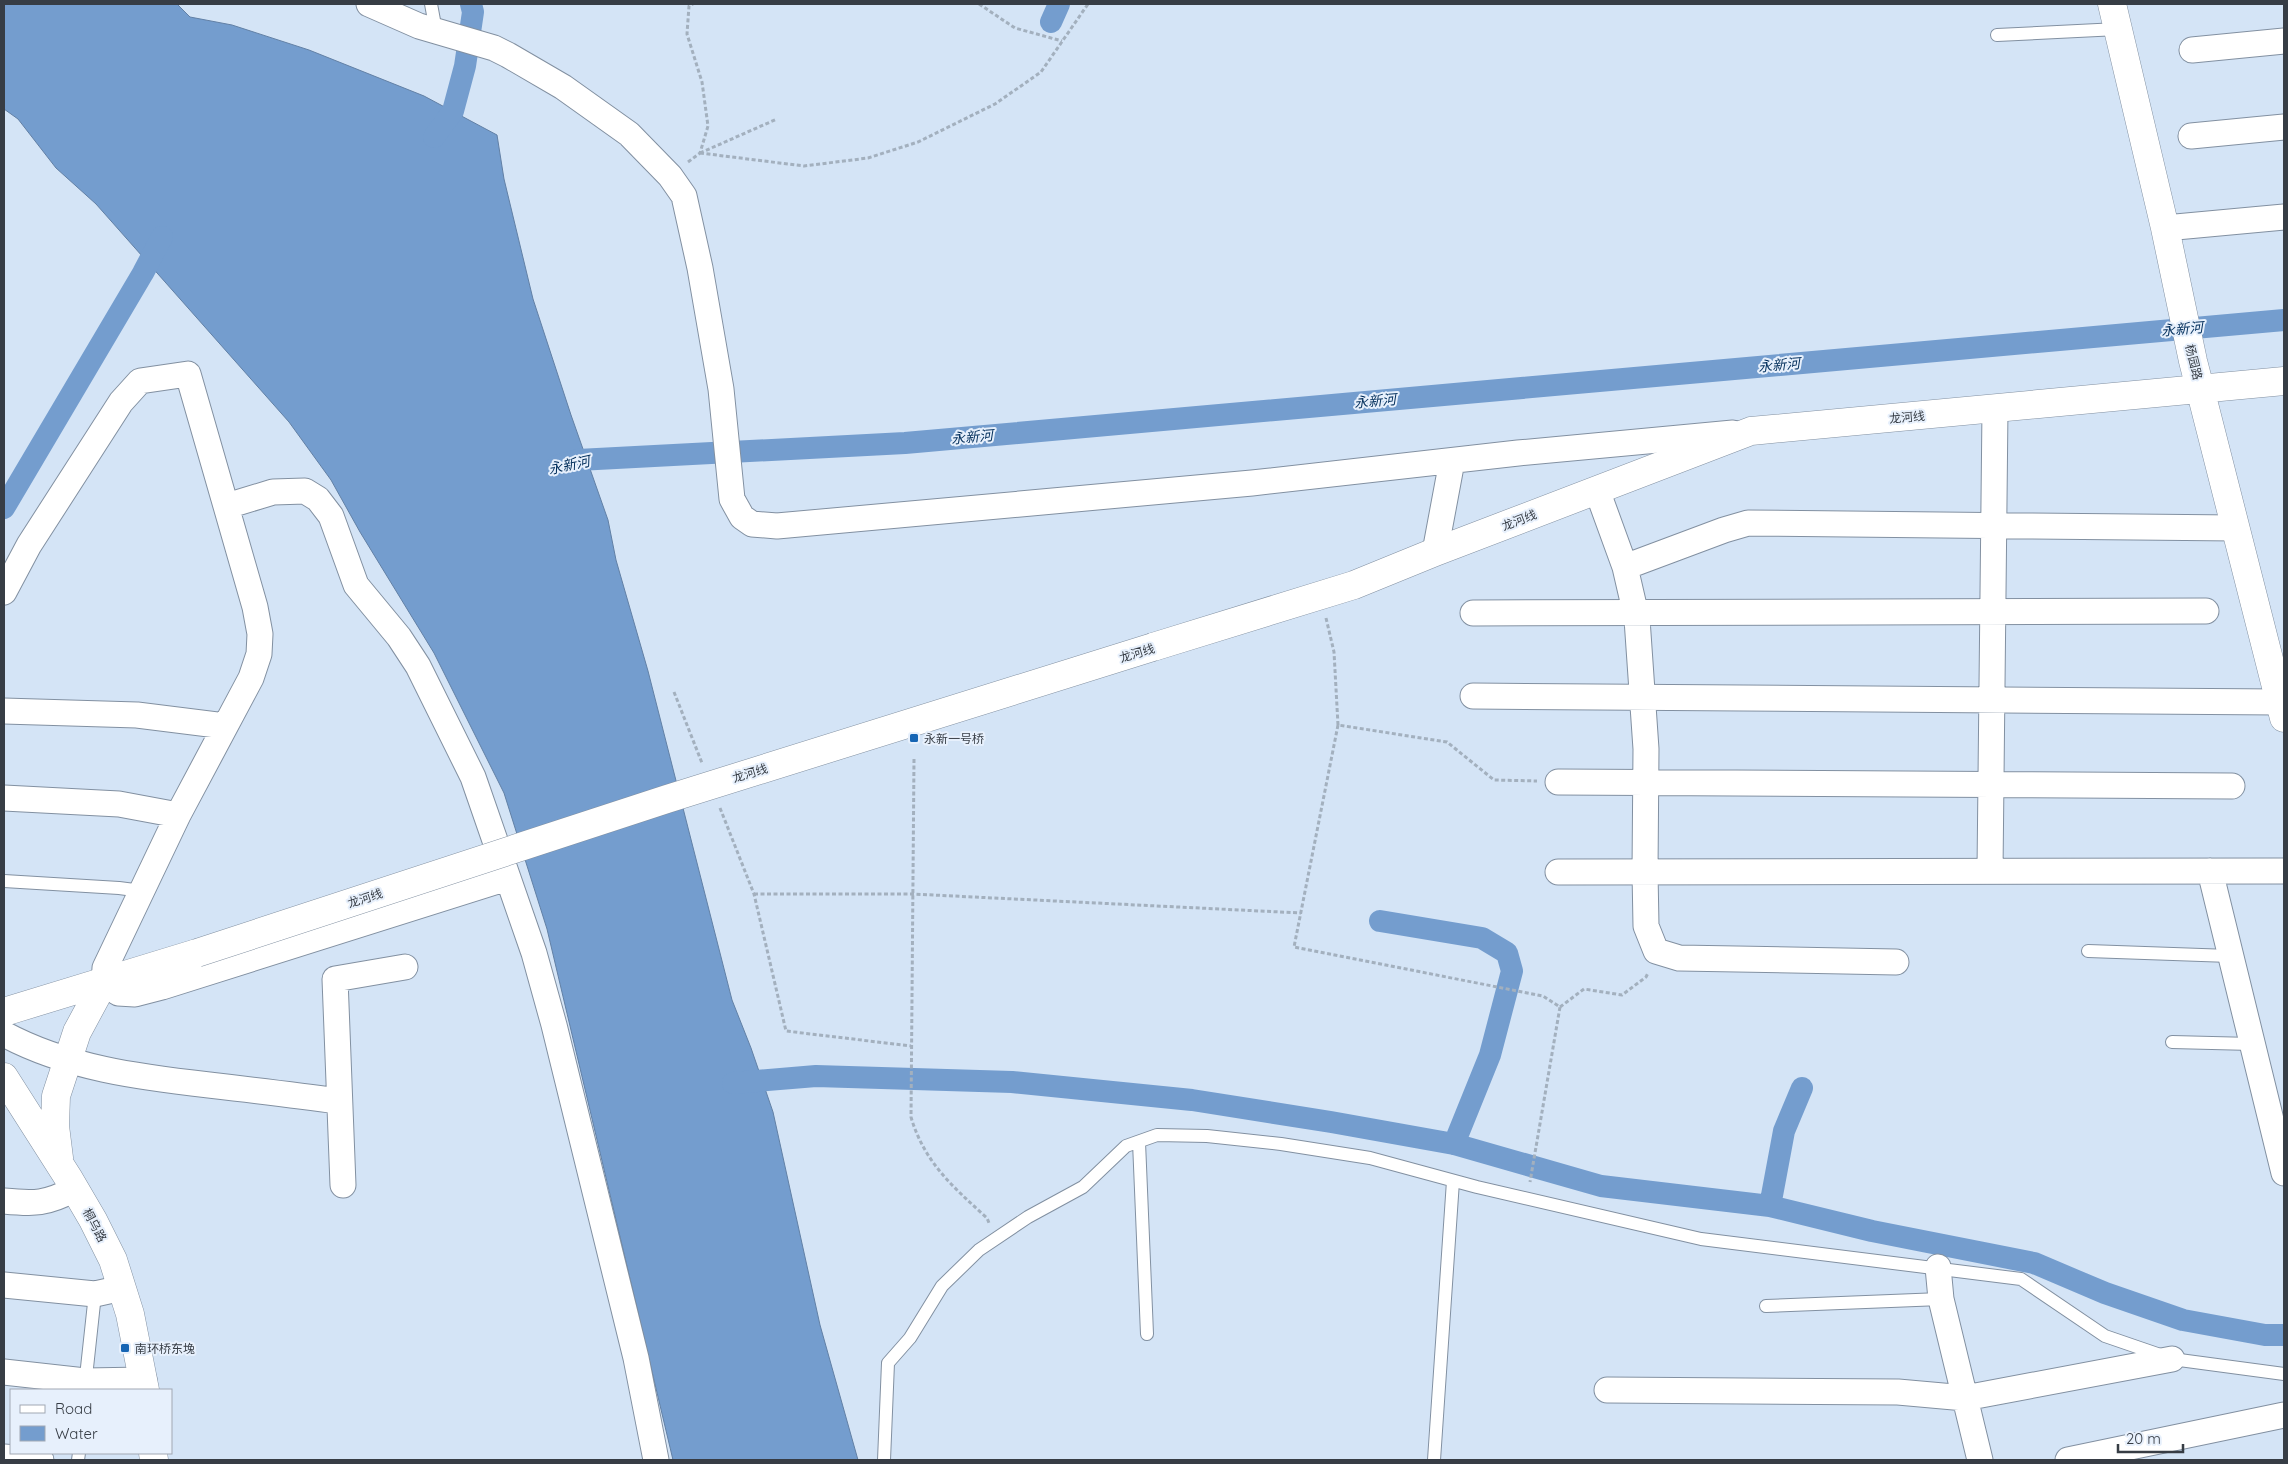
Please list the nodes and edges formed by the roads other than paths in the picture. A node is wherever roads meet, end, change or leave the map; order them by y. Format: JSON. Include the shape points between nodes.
{"nodes":[{"id":1,"x":369,"y":4,"type":"edge"},
{"id":2,"x":431,"y":4,"type":"edge"},
{"id":3,"x":2115,"y":16,"type":"edge"},
{"id":4,"x":440,"y":33,"type":"junction"},
{"id":5,"x":1997,"y":36,"type":"dead end"},
{"id":6,"x":2284,"y":40,"type":"edge"},
{"id":7,"x":2192,"y":50,"type":"dead end"},
{"id":8,"x":2284,"y":127,"type":"edge"},
{"id":9,"x":2191,"y":136,"type":"dead end"},
{"id":10,"x":2284,"y":217,"type":"edge"},
{"id":11,"x":2165,"y":228,"type":"junction"},
{"id":12,"x":2284,"y":380,"type":"edge"},
{"id":13,"x":2201,"y":389,"type":"junction"},
{"id":14,"x":1994,"y":409,"type":"junction"},
{"id":15,"x":1751,"y":431,"type":"junction"},
{"id":16,"x":1452,"y":461,"type":"junction"},
{"id":17,"x":1596,"y":490,"type":"junction"},
{"id":18,"x":226,"y":506,"type":"junction"},
{"id":19,"x":1993,"y":526,"type":"junction"},
{"id":20,"x":2236,"y":528,"type":"junction"},
{"id":21,"x":1435,"y":552,"type":"junction"},
{"id":22,"x":1625,"y":567,"type":"junction"},
{"id":23,"x":4,"y":592,"type":"edge"},
{"id":24,"x":2206,"y":611,"type":"dead end"},
{"id":25,"x":1993,"y":612,"type":"junction"},
{"id":26,"x":1473,"y":613,"type":"dead end"},
{"id":27,"x":1635,"y":613,"type":"junction"},
{"id":28,"x":1473,"y":696,"type":"dead end"},
{"id":29,"x":1643,"y":697,"type":"junction"},
{"id":30,"x":1992,"y":700,"type":"junction"},
{"id":31,"x":2282,"y":710,"type":"edge"},
{"id":32,"x":4,"y":711,"type":"edge"},
{"id":33,"x":225,"y":726,"type":"junction"},
{"id":34,"x":1558,"y":782,"type":"road end"},
{"id":35,"x":1646,"y":783,"type":"junction"},
{"id":36,"x":1991,"y":785,"type":"junction"},
{"id":37,"x":2232,"y":786,"type":"dead end"},
{"id":38,"x":4,"y":798,"type":"edge"},
{"id":39,"x":178,"y":815,"type":"junction"},
{"id":40,"x":1990,"y":871,"type":"junction"},
{"id":41,"x":2210,"y":871,"type":"junction"},
{"id":42,"x":2284,"y":871,"type":"edge"},
{"id":43,"x":1558,"y":872,"type":"dead end"},
{"id":44,"x":1645,"y":872,"type":"junction"},
{"id":45,"x":508,"y":878,"type":"junction"},
{"id":46,"x":4,"y":881,"type":"edge"},
{"id":47,"x":142,"y":891,"type":"junction"},
{"id":48,"x":2088,"y":951,"type":"dead end"},
{"id":49,"x":2230,"y":956,"type":"junction"},
{"id":50,"x":1896,"y":962,"type":"dead end"},
{"id":51,"x":405,"y":967,"type":"dead end"},
{"id":52,"x":104,"y":982,"type":"junction"},
{"id":53,"x":4,"y":1012,"type":"edge"},
{"id":54,"x":4,"y":1034,"type":"edge"},
{"id":55,"x":2172,"y":1042,"type":"dead end"},
{"id":56,"x":2252,"y":1044,"type":"junction"},
{"id":57,"x":68,"y":1060,"type":"junction"},
{"id":58,"x":4,"y":1077,"type":"edge"},
{"id":59,"x":12,"y":1097,"type":"edge"},
{"id":60,"x":338,"y":1101,"type":"junction"},
{"id":61,"x":1139,"y":1142,"type":"junction"},
{"id":62,"x":60,"y":1165,"type":"junction"},
{"id":63,"x":2284,"y":1173,"type":"edge"},
{"id":64,"x":1453,"y":1181,"type":"junction"},
{"id":65,"x":343,"y":1185,"type":"dead end"},
{"id":66,"x":75,"y":1190,"type":"junction"},
{"id":67,"x":4,"y":1201,"type":"edge"},
{"id":68,"x":1938,"y":1267,"type":"junction"},
{"id":69,"x":4,"y":1285,"type":"edge"},
{"id":70,"x":122,"y":1288,"type":"junction"},
{"id":71,"x":94,"y":1294,"type":"junction"},
{"id":72,"x":1941,"y":1299,"type":"junction"},
{"id":73,"x":1766,"y":1306,"type":"dead end"},
{"id":74,"x":1147,"y":1334,"type":"dead end"},
{"id":75,"x":2172,"y":1359,"type":"junction"},
{"id":76,"x":4,"y":1372,"type":"edge"},
{"id":77,"x":2284,"y":1374,"type":"edge"},
{"id":78,"x":145,"y":1385,"type":"edge"},
{"id":79,"x":85,"y":1386,"type":"edge"},
{"id":80,"x":1607,"y":1390,"type":"dead end"},
{"id":81,"x":1965,"y":1398,"type":"junction"},
{"id":82,"x":2284,"y":1415,"type":"edge"},
{"id":83,"x":4,"y":1456,"type":"edge"},
{"id":84,"x":41,"y":1460,"type":"edge"},
{"id":85,"x":656,"y":1460,"type":"edge"},
{"id":86,"x":884,"y":1460,"type":"edge"},
{"id":87,"x":1434,"y":1460,"type":"edge"},
{"id":88,"x":1980,"y":1460,"type":"edge"},
{"id":89,"x":2068,"y":1460,"type":"edge"}],
"edges":[{"from":1,"to":4,"type":"street"},
{"from":2,"to":4,"type":"lane"},
{"from":3,"to":5,"type":"lane"},
{"from":3,"to":11,"type":"street","name":"杨园路"},
{"from":4,"to":16,"type":"street","via":[[494,48],[562,87],[629,134],[670,176],[684,196],[700,268],[723,406],[732,499],[742,517],[752,524],[777,526],[1242,484]]},
{"from":6,"to":7,"type":"street"},
{"from":8,"to":9,"type":"street"},
{"from":10,"to":11,"type":"street"},
{"from":11,"to":13,"type":"street","name":"杨园路"},
{"from":12,"to":13,"type":"street","name":"龙河线"},
{"from":13,"to":14,"type":"street","name":"龙河线"},
{"from":13,"to":20,"type":"street","name":"杨园路"},
{"from":14,"to":15,"type":"street","name":"龙河线"},
{"from":14,"to":19,"type":"street"},
{"from":15,"to":16,"type":"street"},
{"from":15,"to":17,"type":"street","name":"龙河线"},
{"from":16,"to":21,"type":"street"},
{"from":17,"to":21,"type":"street","name":"龙河线"},
{"from":17,"to":22,"type":"street"},
{"from":18,"to":23,"type":"street","via":[[188,374],[140,381],[121,402],[29,545]]},
{"from":18,"to":33,"type":"street","via":[[260,634],[259,654],[251,678]]},
{"from":18,"to":45,"type":"street","via":[[273,492],[305,491],[327,510],[356,585],[399,637],[418,666],[459,748],[473,777]]},
{"from":19,"to":20,"type":"street"},
{"from":19,"to":22,"type":"street","via":[[1748,523]]},
{"from":19,"to":25,"type":"street"},
{"from":20,"to":31,"type":"street","name":"杨园路"},
{"from":21,"to":52,"type":"street","name":"龙河线","bridge":true,"via":[[1320,596],[667,799]]},
{"from":22,"to":27,"type":"street"},
{"from":24,"to":25,"type":"street"},
{"from":25,"to":27,"type":"street"},
{"from":25,"to":30,"type":"street"},
{"from":26,"to":27,"type":"street"},
{"from":27,"to":29,"type":"street"},
{"from":28,"to":29,"type":"street"},
{"from":29,"to":30,"type":"street"},
{"from":29,"to":35,"type":"street"},
{"from":30,"to":31,"type":"street"},
{"from":30,"to":36,"type":"street"},
{"from":32,"to":33,"type":"street","via":[[137,715]]},
{"from":33,"to":39,"type":"street"},
{"from":34,"to":35,"type":"street"},
{"from":35,"to":36,"type":"street"},
{"from":35,"to":44,"type":"street"},
{"from":36,"to":37,"type":"street"},
{"from":36,"to":40,"type":"street"},
{"from":38,"to":39,"type":"street","via":[[119,804]]},
{"from":39,"to":47,"type":"street"},
{"from":40,"to":41,"type":"street"},
{"from":40,"to":44,"type":"street"},
{"from":41,"to":42,"type":"street"},
{"from":41,"to":49,"type":"street"},
{"from":43,"to":44,"type":"street"},
{"from":44,"to":50,"type":"street","via":[[1646,926],[1656,951],[1679,958]]},
{"from":45,"to":52,"type":"street","via":[[162,988],[136,994],[118,993]]},
{"from":45,"to":85,"type":"street","via":[[534,952],[554,1025],[636,1358]]},
{"from":46,"to":47,"type":"lane"},
{"from":47,"to":52,"type":"street","via":[[105,968]]},
{"from":48,"to":49,"type":"lane"},
{"from":49,"to":56,"type":"street"},
{"from":51,"to":60,"type":"street","via":[[335,978]]},
{"from":52,"to":53,"type":"street","name":"龙河线"},
{"from":52,"to":57,"type":"street","via":[[77,1032]]},
{"from":54,"to":57,"type":"street","via":[[27,1047]]},
{"from":55,"to":56,"type":"lane"},
{"from":56,"to":63,"type":"street"},
{"from":57,"to":60,"type":"street","via":[[139,1076]]},
{"from":57,"to":62,"type":"street","via":[[56,1096],[55,1126]]},
{"from":58,"to":59,"type":"street","name":"桐乌路"},
{"from":59,"to":62,"type":"street","name":"桐乌路"},
{"from":60,"to":65,"type":"street"},
{"from":61,"to":64,"type":"lane","via":[[1158,1135],[1207,1136],[1281,1144],[1370,1158]]},
{"from":61,"to":74,"type":"lane"},
{"from":61,"to":86,"type":"lane","via":[[1126,1146],[1083,1187],[1028,1217],[979,1250],[942,1286],[910,1338],[888,1363]]},
{"from":62,"to":66,"type":"street","name":"桐乌路"},
{"from":64,"to":68,"type":"lane","via":[[1701,1238]]},
{"from":64,"to":87,"type":"lane"},
{"from":66,"to":67,"type":"street","via":[[53,1200],[31,1204]]},
{"from":66,"to":70,"type":"street","name":"桐乌路","via":[[113,1260]]},
{"from":68,"to":72,"type":"street"},
{"from":68,"to":75,"type":"lane","via":[[2021,1279],[2105,1336]]},
{"from":69,"to":71,"type":"street"},
{"from":70,"to":71,"type":"street"},
{"from":70,"to":78,"type":"street","name":"桐乌路"},
{"from":71,"to":79,"type":"lane"},
{"from":72,"to":73,"type":"lane"},
{"from":72,"to":81,"type":"street"},
{"from":75,"to":77,"type":"lane"},
{"from":75,"to":81,"type":"street"},
{"from":76,"to":79,"type":"street"},
{"from":78,"to":79,"type":"street"},
{"from":80,"to":81,"type":"street","via":[[1898,1392]]},
{"from":81,"to":88,"type":"street"},
{"from":82,"to":89,"type":"street"},
{"from":83,"to":84,"type":"street"}]}
